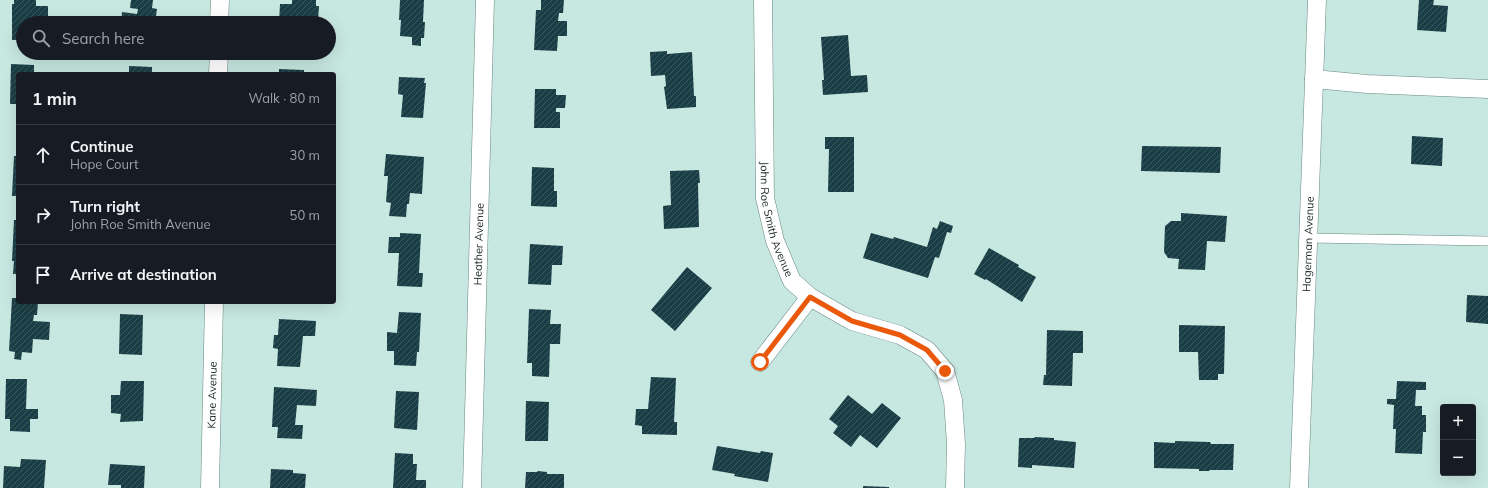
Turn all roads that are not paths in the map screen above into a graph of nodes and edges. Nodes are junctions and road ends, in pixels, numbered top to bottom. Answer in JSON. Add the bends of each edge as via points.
{"nodes":[{"id":1,"x":220,"y":0,"type":"edge"},
{"id":2,"x":485,"y":0,"type":"edge"},
{"id":3,"x":763,"y":0,"type":"edge"},
{"id":4,"x":1317,"y":0,"type":"edge"},
{"id":5,"x":220,"y":16,"type":"edge"},
{"id":6,"x":219,"y":60,"type":"edge"},
{"id":7,"x":218,"y":72,"type":"edge"},
{"id":8,"x":1314,"y":80,"type":"junction"},
{"id":9,"x":1488,"y":89,"type":"edge"},
{"id":10,"x":1308,"y":238,"type":"junction"},
{"id":11,"x":1488,"y":241,"type":"edge"},
{"id":12,"x":810,"y":297,"type":"junction"},
{"id":13,"x":214,"y":304,"type":"edge"},
{"id":14,"x":760,"y":362,"type":"dead end"},
{"id":15,"x":210,"y":488,"type":"edge"},
{"id":16,"x":472,"y":488,"type":"edge"},
{"id":17,"x":955,"y":488,"type":"edge"},
{"id":18,"x":1299,"y":488,"type":"edge"}],
"edges":[{"from":1,"to":5,"type":"street"},
{"from":2,"to":16,"type":"street","name":"Heather Avenue"},
{"from":3,"to":12,"type":"street","name":"John Roe Smith Avenue","via":[[765,198],[775,241],[792,281]]},
{"from":4,"to":8,"type":"street","name":"Hagerman Avenue"},
{"from":6,"to":7,"type":"street"},
{"from":8,"to":9,"type":"street"},
{"from":8,"to":10,"type":"street","name":"Hagerman Avenue"},
{"from":10,"to":11,"type":"lane"},
{"from":10,"to":18,"type":"street","name":"Hagerman Avenue"},
{"from":12,"to":14,"type":"street"},
{"from":12,"to":17,"type":"street","name":"John Roe Smith Avenue","via":[[852,321],[900,335],[927,350],[945,371],[953,400]]},
{"from":13,"to":15,"type":"street","name":"Kane Avenue"}]}
